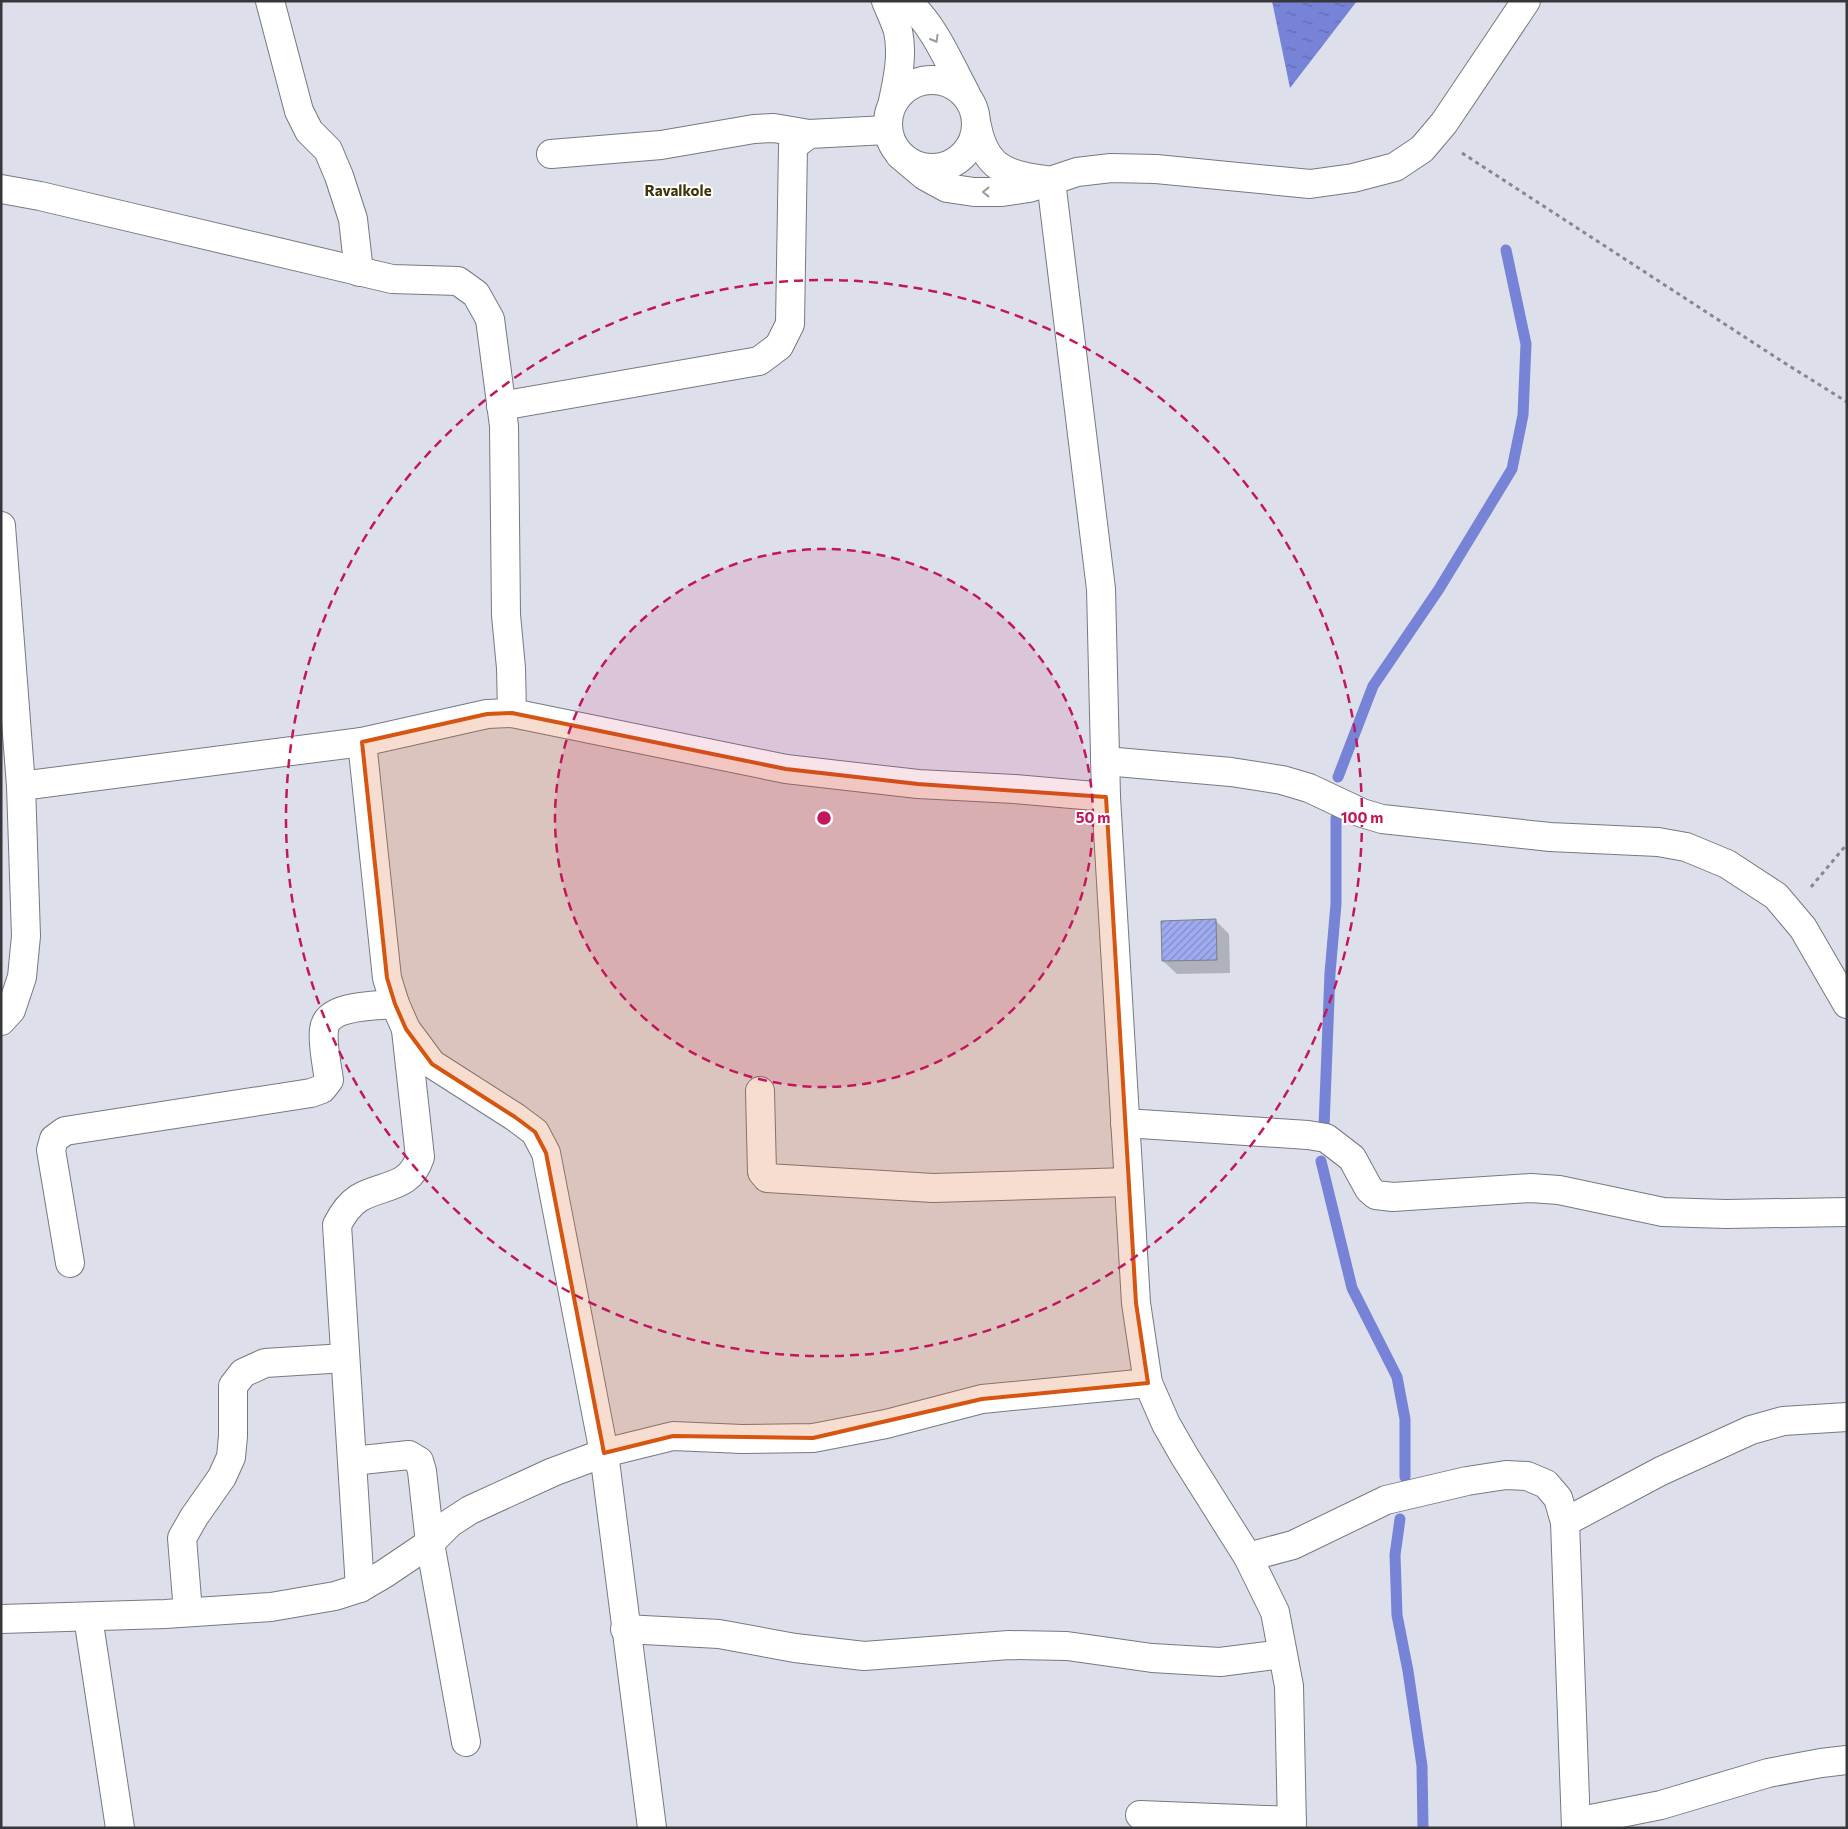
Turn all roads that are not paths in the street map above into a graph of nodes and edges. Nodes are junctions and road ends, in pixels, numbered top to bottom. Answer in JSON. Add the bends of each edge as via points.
{"nodes":[{"id":1,"x":270,"y":1,"type":"edge"},
{"id":2,"x":886,"y":1,"type":"edge"},
{"id":3,"x":906,"y":1,"type":"edge"},
{"id":4,"x":1526,"y":1,"type":"edge"},
{"id":5,"x":968,"y":98,"type":"junction"},
{"id":6,"x":893,"y":101,"type":"junction"},
{"id":7,"x":977,"y":126,"type":"junction"},
{"id":8,"x":887,"y":130,"type":"junction"},
{"id":9,"x":809,"y":134,"type":"junction"},
{"id":10,"x":551,"y":154,"type":"dead end"},
{"id":11,"x":900,"y":155,"type":"junction"},
{"id":12,"x":1051,"y":181,"type":"junction"},
{"id":13,"x":1,"y":189,"type":"edge"},
{"id":14,"x":359,"y":272,"type":"junction"},
{"id":15,"x":501,"y":406,"type":"junction"},
{"id":16,"x":1,"y":526,"type":"edge"},
{"id":17,"x":512,"y":713,"type":"junction"},
{"id":18,"x":362,"y":742,"type":"junction"},
{"id":19,"x":1105,"y":761,"type":"junction"},
{"id":20,"x":20,"y":786,"type":"junction"},
{"id":21,"x":1106,"y":798,"type":"junction"},
{"id":22,"x":395,"y":1004,"type":"junction"},
{"id":23,"x":1847,"y":1004,"type":"edge"},
{"id":24,"x":1,"y":1021,"type":"edge"},
{"id":25,"x":406,"y":1029,"type":"junction"},
{"id":26,"x":760,"y":1092,"type":"dead end"},
{"id":27,"x":1125,"y":1124,"type":"junction"},
{"id":28,"x":1128,"y":1182,"type":"junction"},
{"id":29,"x":1847,"y":1212,"type":"edge"},
{"id":30,"x":70,"y":1263,"type":"dead end"},
{"id":31,"x":345,"y":1358,"type":"junction"},
{"id":32,"x":1148,"y":1383,"type":"junction"},
{"id":33,"x":1847,"y":1417,"type":"edge"},
{"id":34,"x":604,"y":1453,"type":"junction"},
{"id":35,"x":352,"y":1461,"type":"junction"},
{"id":36,"x":1565,"y":1522,"type":"junction"},
{"id":37,"x":430,"y":1543,"type":"junction"},
{"id":38,"x":1248,"y":1557,"type":"junction"},
{"id":39,"x":360,"y":1588,"type":"junction"},
{"id":40,"x":188,"y":1612,"type":"junction"},
{"id":41,"x":88,"y":1617,"type":"junction"},
{"id":42,"x":1,"y":1619,"type":"edge"},
{"id":43,"x":625,"y":1629,"type":"junction"},
{"id":44,"x":1282,"y":1654,"type":"junction"},
{"id":45,"x":466,"y":1742,"type":"dead end"},
{"id":46,"x":1847,"y":1760,"type":"edge"},
{"id":47,"x":1140,"y":1815,"type":"dead end"},
{"id":48,"x":1292,"y":1825,"type":"edge"},
{"id":49,"x":1576,"y":1825,"type":"edge"},
{"id":50,"x":120,"y":1828,"type":"edge"},
{"id":51,"x":652,"y":1828,"type":"edge"}],
"edges":[{"from":1,"to":14,"type":"street","via":[[298,111],[309,130],[328,150],[339,176],[353,219]]},
{"from":2,"to":6,"type":"street","via":[[898,30],[900,52]]},
{"from":3,"to":5,"type":"street","one_way":true,"via":[[928,25]]},
{"from":4,"to":12,"type":"street","via":[[1434,135],[1422,149],[1395,167],[1353,178],[1310,184],[1111,168],[1077,172]]},
{"from":5,"to":6,"type":"street","via":[[957,87],[929,79],[915,82]]},
{"from":5,"to":7,"type":"street"},
{"from":6,"to":8,"type":"street"},
{"from":7,"to":11,"type":"street","via":[[966,152],[947,165],[926,168],[912,164]]},
{"from":7,"to":12,"type":"street","via":[[980,143],[988,157],[1003,170],[1021,177]]},
{"from":8,"to":9,"type":"street"},
{"from":8,"to":11,"type":"street"},
{"from":9,"to":10,"type":"street","via":[[774,128],[754,129],[661,144]]},
{"from":9,"to":15,"type":"street","via":[[793,146],[790,324],[780,346],[759,361]]},
{"from":12,"to":11,"type":"street","one_way":true,"via":[[1002,192],[947,188],[925,176]]},
{"from":12,"to":19,"type":"street","via":[[1102,589]]},
{"from":13,"to":14,"type":"street"},
{"from":14,"to":15,"type":"street","via":[[392,279],[458,281],[476,294],[490,319]]},
{"from":15,"to":17,"type":"street"},
{"from":16,"to":20,"type":"street"},
{"from":17,"to":18,"type":"street","via":[[487,714]]},
{"from":17,"to":21,"type":"street","via":[[786,769],[918,784]]},
{"from":18,"to":20,"type":"street"},
{"from":18,"to":22,"type":"street","via":[[388,978]]},
{"from":19,"to":21,"type":"street"},
{"from":19,"to":23,"type":"street","via":[[1231,772],[1282,780],[1382,819],[1550,837],[1658,842],[1686,847],[1727,864],[1776,896],[1803,928]]},
{"from":20,"to":24,"type":"street","via":[[26,936],[22,977],[11,1010]]},
{"from":21,"to":27,"type":"street"},
{"from":22,"to":25,"type":"street"},
{"from":22,"to":30,"type":"street","via":[[342,1010],[330,1017],[323,1028],[329,1080],[322,1089],[66,1131],[54,1139],[51,1150]]},
{"from":25,"to":31,"type":"street","via":[[420,1157],[416,1169],[404,1180],[358,1199],[344,1211],[337,1225]]},
{"from":25,"to":34,"type":"street","via":[[432,1064],[515,1116],[535,1132],[546,1153]]},
{"from":26,"to":28,"type":"street","via":[[762,1172],[768,1178],[933,1188]]},
{"from":27,"to":28,"type":"street"},
{"from":27,"to":29,"type":"street","via":[[1326,1138],[1352,1158],[1369,1189],[1376,1195],[1393,1197],[1531,1188],[1559,1190],[1663,1212]]},
{"from":28,"to":32,"type":"street","via":[[1136,1303]]},
{"from":31,"to":35,"type":"street"},
{"from":31,"to":40,"type":"street","via":[[265,1363],[243,1373],[233,1386],[231,1457],[222,1477],[182,1538]]},
{"from":32,"to":34,"type":"street","via":[[982,1399],[886,1424],[813,1438],[673,1436]]},
{"from":32,"to":38,"type":"street","via":[[1166,1424]]},
{"from":33,"to":36,"type":"street","via":[[1783,1421],[1751,1430]]},
{"from":34,"to":37,"type":"street","via":[[470,1510],[450,1523]]},
{"from":34,"to":43,"type":"street"},
{"from":35,"to":37,"type":"street","via":[[409,1455],[419,1461]]},
{"from":35,"to":39,"type":"street"},
{"from":36,"to":38,"type":"street","via":[[1558,1498],[1546,1484],[1527,1476],[1506,1475],[1386,1500],[1293,1545]]},
{"from":36,"to":49,"type":"street"},
{"from":37,"to":39,"type":"street"},
{"from":37,"to":45,"type":"street"},
{"from":38,"to":44,"type":"street","via":[[1275,1612]]},
{"from":39,"to":40,"type":"street","via":[[335,1596],[271,1606]]},
{"from":40,"to":41,"type":"street"},
{"from":41,"to":42,"type":"street"},
{"from":41,"to":50,"type":"street"},
{"from":43,"to":44,"type":"street","via":[[720,1634],[795,1648],[864,1656],[1009,1645],[1067,1646],[1152,1658],[1220,1662]]},
{"from":43,"to":51,"type":"street"},
{"from":44,"to":48,"type":"street","via":[[1289,1686]]},
{"from":46,"to":49,"type":"street","via":[[1768,1773],[1661,1805]]},
{"from":47,"to":48,"type":"street"}]}
